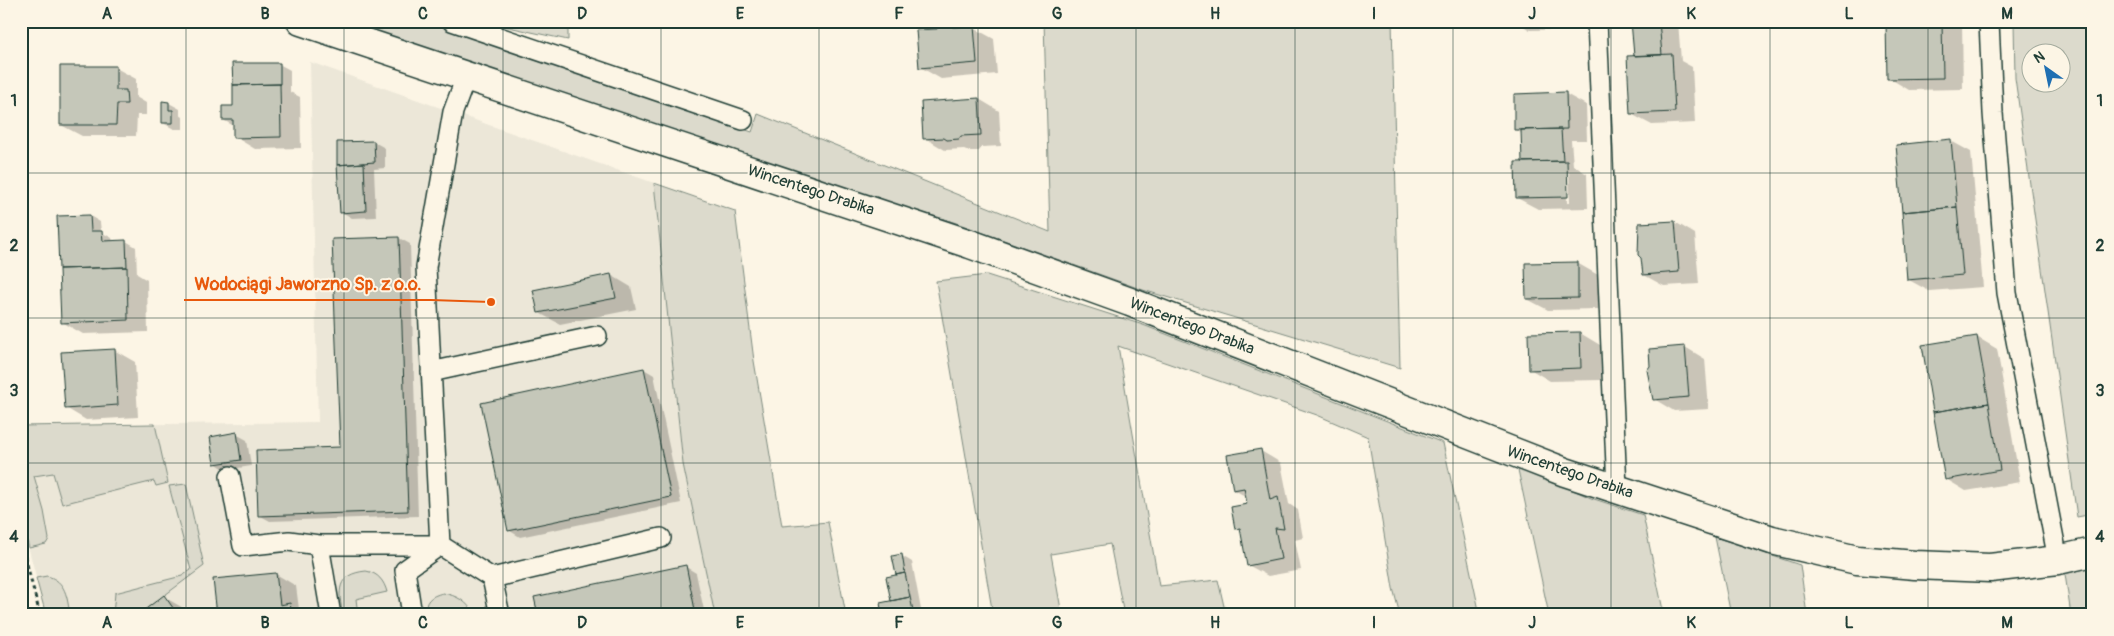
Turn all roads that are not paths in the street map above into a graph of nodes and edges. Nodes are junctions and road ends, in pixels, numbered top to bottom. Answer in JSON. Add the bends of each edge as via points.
{"nodes":[{"id":1,"x":452,"y":21,"type":"edge"},
{"id":2,"x":1597,"y":21,"type":"edge"},
{"id":3,"x":1989,"y":21,"type":"edge"},
{"id":4,"x":314,"y":23,"type":"edge"},
{"id":5,"x":466,"y":77,"type":"junction"},
{"id":6,"x":743,"y":120,"type":"dead end"},
{"id":7,"x":597,"y":336,"type":"dead end"},
{"id":8,"x":431,"y":372,"type":"junction"},
{"id":9,"x":230,"y":476,"type":"dead end"},
{"id":10,"x":1617,"y":489,"type":"junction"},
{"id":11,"x":661,"y":538,"type":"dead end"},
{"id":12,"x":319,"y":545,"type":"junction"},
{"id":13,"x":440,"y":545,"type":"junction"},
{"id":14,"x":2093,"y":552,"type":"edge"},
{"id":15,"x":2058,"y":560,"type":"junction"},
{"id":16,"x":492,"y":578,"type":"junction"},
{"id":17,"x":331,"y":615,"type":"edge"},
{"id":18,"x":412,"y":615,"type":"edge"},
{"id":19,"x":500,"y":615,"type":"edge"}],
"edges":[{"from":1,"to":6,"type":"lane"},
{"from":2,"to":10,"type":"lane"},
{"from":3,"to":15,"type":"lane","via":[[2007,293]]},
{"from":4,"to":5,"type":"street","name":"Wincentego Drabika"},
{"from":5,"to":8,"type":"lane","via":[[453,112],[426,267]]},
{"from":5,"to":10,"type":"street","name":"Wincentego Drabika","via":[[970,244],[1130,302],[1565,472]]},
{"from":7,"to":8,"type":"lane"},
{"from":8,"to":13,"type":"lane"},
{"from":9,"to":12,"type":"lane","via":[[243,546],[289,541]]},
{"from":10,"to":15,"type":"street","name":"Wincentego Drabika","via":[[1772,540],[1857,560],[1990,568]]},
{"from":11,"to":16,"type":"lane"},
{"from":12,"to":13,"type":"lane"},
{"from":12,"to":17,"type":"lane"},
{"from":13,"to":16,"type":"lane"},
{"from":13,"to":18,"type":"lane","via":[[405,570]]},
{"from":14,"to":15,"type":"street","name":"Wincentego Drabika"},
{"from":16,"to":19,"type":"lane"}]}
